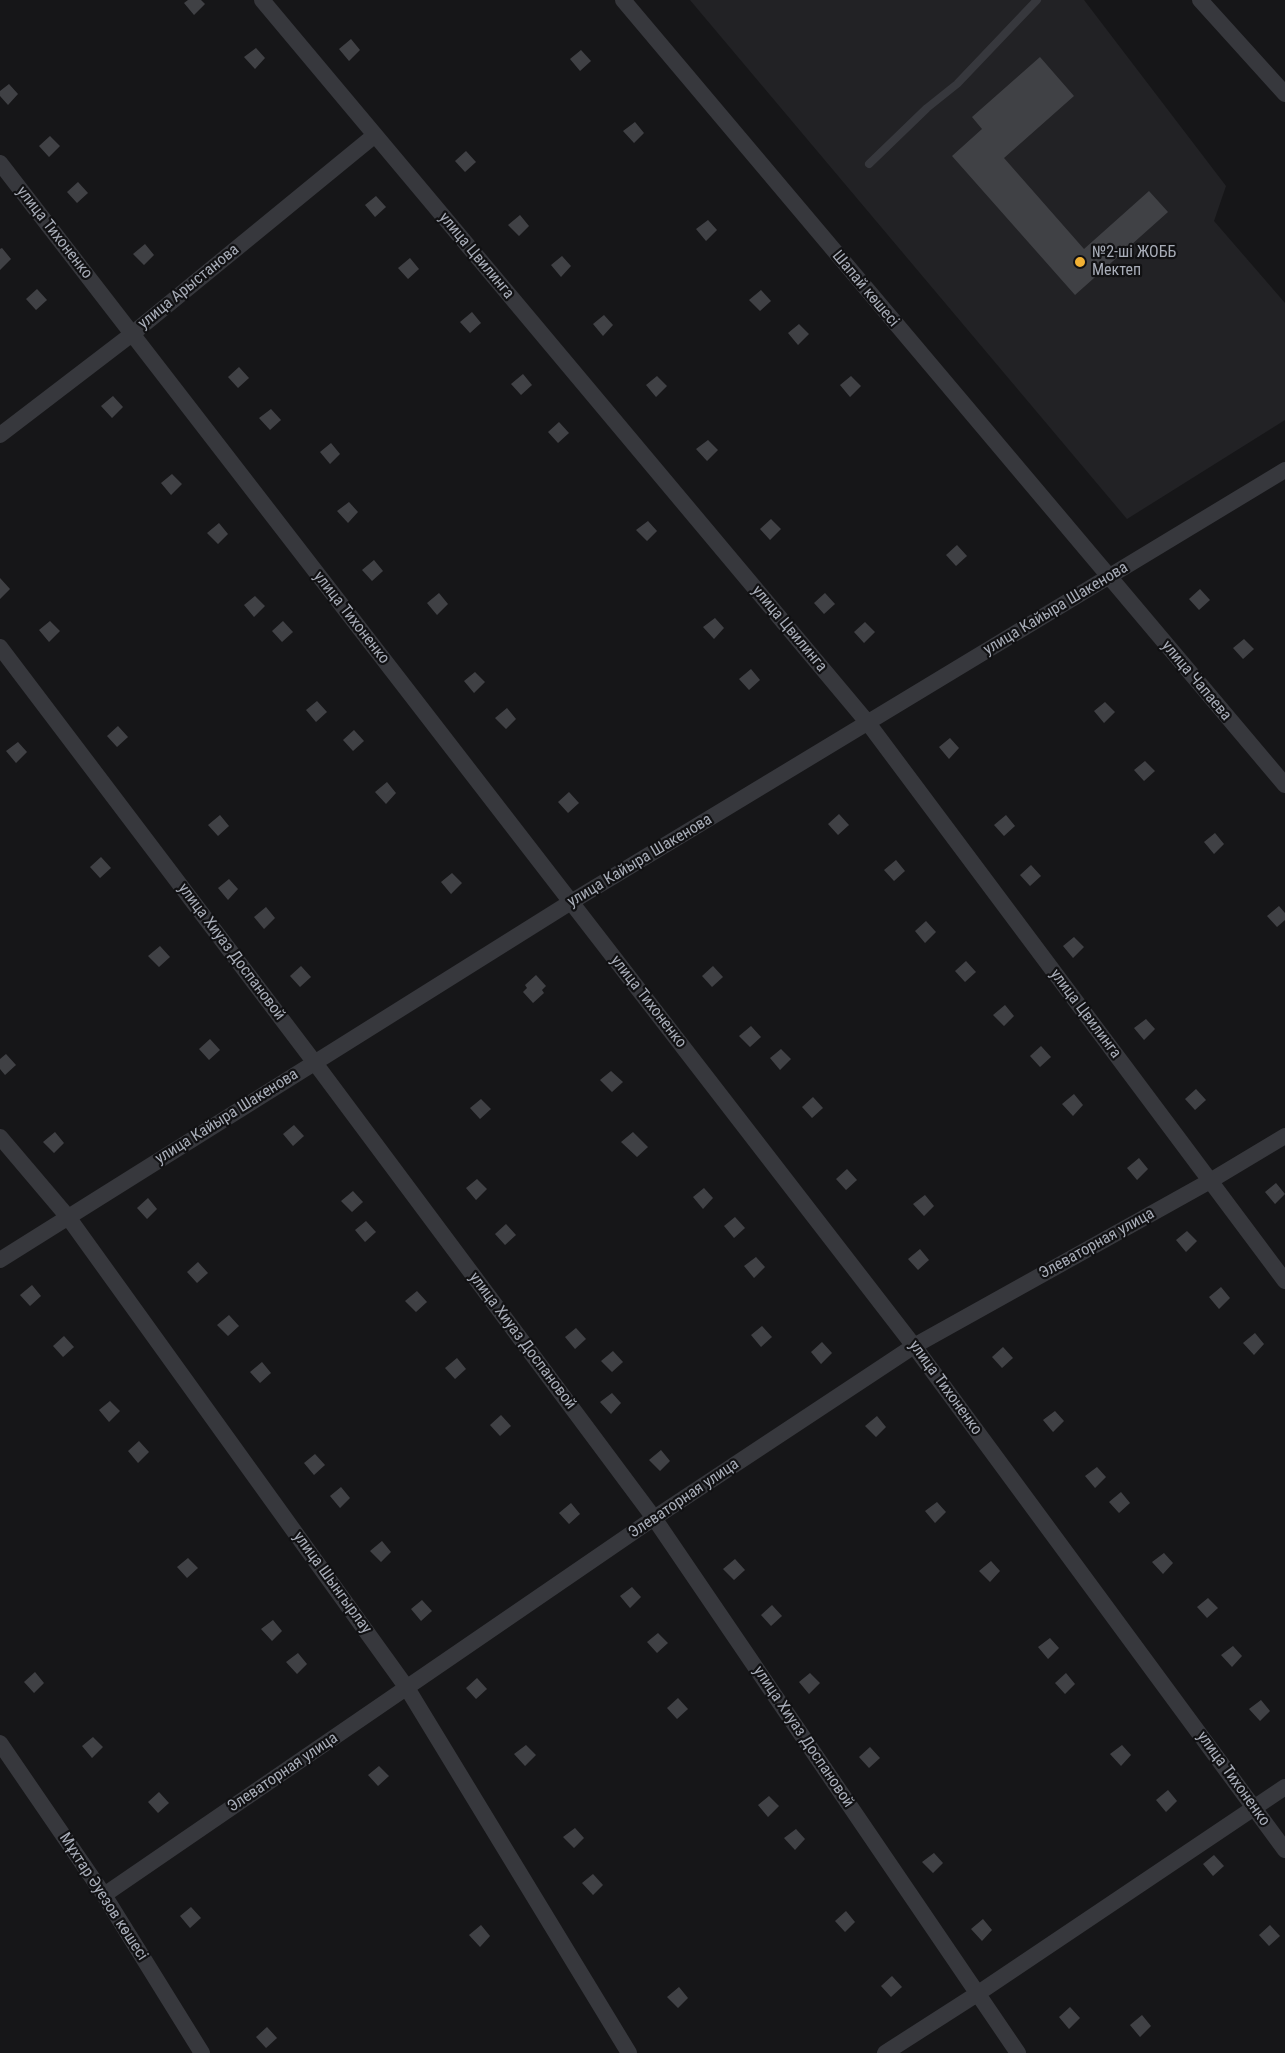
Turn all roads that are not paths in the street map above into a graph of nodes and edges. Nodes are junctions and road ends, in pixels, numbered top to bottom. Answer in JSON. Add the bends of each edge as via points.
{"nodes":[{"id":1,"x":262,"y":0,"type":"edge"},
{"id":2,"x":623,"y":0,"type":"edge"},
{"id":3,"x":1037,"y":0,"type":"edge"},
{"id":4,"x":1200,"y":0,"type":"edge"},
{"id":5,"x":1285,"y":94,"type":"edge"},
{"id":6,"x":375,"y":135,"type":"junction"},
{"id":7,"x":0,"y":163,"type":"edge"},
{"id":8,"x":869,"y":164,"type":"dead end"},
{"id":9,"x":132,"y":334,"type":"junction"},
{"id":10,"x":0,"y":435,"type":"edge"},
{"id":11,"x":1285,"y":470,"type":"edge"},
{"id":12,"x":1108,"y":577,"type":"junction"},
{"id":13,"x":0,"y":647,"type":"edge"},
{"id":14,"x":868,"y":723,"type":"junction"},
{"id":15,"x":1285,"y":785,"type":"edge"},
{"id":16,"x":571,"y":902,"type":"junction"},
{"id":17,"x":315,"y":1062,"type":"junction"},
{"id":18,"x":1285,"y":1136,"type":"edge"},
{"id":19,"x":0,"y":1137,"type":"edge"},
{"id":20,"x":1210,"y":1180,"type":"junction"},
{"id":21,"x":68,"y":1217,"type":"junction"},
{"id":22,"x":0,"y":1260,"type":"edge"},
{"id":23,"x":1285,"y":1281,"type":"edge"},
{"id":24,"x":914,"y":1346,"type":"junction"},
{"id":25,"x":654,"y":1518,"type":"junction"},
{"id":26,"x":407,"y":1688,"type":"junction"},
{"id":27,"x":0,"y":1743,"type":"edge"},
{"id":28,"x":1285,"y":1787,"type":"edge"},
{"id":29,"x":1254,"y":1808,"type":"junction"},
{"id":30,"x":1285,"y":1850,"type":"edge"},
{"id":31,"x":104,"y":1895,"type":"junction"},
{"id":32,"x":977,"y":1994,"type":"junction"},
{"id":33,"x":202,"y":2053,"type":"edge"},
{"id":34,"x":629,"y":2053,"type":"edge"},
{"id":35,"x":885,"y":2053,"type":"edge"},
{"id":36,"x":1018,"y":2053,"type":"edge"}],
"edges":[{"from":1,"to":6,"type":"street","name":"улица Цвилинга"},
{"from":2,"to":12,"type":"street","name":"Шапай көшесі"},
{"from":3,"to":8,"type":"lane","via":[[957,84]]},
{"from":4,"to":5,"type":"street"},
{"from":6,"to":9,"type":"street","name":"улица Арыстанова"},
{"from":6,"to":14,"type":"street","name":"улица Цвилинга"},
{"from":7,"to":9,"type":"street","name":"улица Тихоненко"},
{"from":9,"to":10,"type":"street","name":"улица Арыстанова"},
{"from":9,"to":16,"type":"street","name":"улица Тихоненко"},
{"from":11,"to":12,"type":"street","name":"улица Кайыра Шакенова"},
{"from":12,"to":14,"type":"street","name":"улица Кайыра Шакенова"},
{"from":12,"to":15,"type":"street","name":"улица Чапаева"},
{"from":13,"to":17,"type":"street","name":"улица Хиуаз Доспановой"},
{"from":14,"to":16,"type":"street","name":"улица Кайыра Шакенова"},
{"from":14,"to":20,"type":"street","name":"улица Цвилинга"},
{"from":16,"to":17,"type":"street","name":"улица Кайыра Шакенова"},
{"from":16,"to":24,"type":"street","name":"улица Тихоненко"},
{"from":17,"to":21,"type":"street","name":"улица Кайыра Шакенова"},
{"from":17,"to":25,"type":"street","name":"улица Хиуаз Доспановой"},
{"from":18,"to":20,"type":"street","name":"Элеваторная улица"},
{"from":19,"to":21,"type":"street","name":"улица Шынгырлау"},
{"from":20,"to":23,"type":"street","name":"улица Цвилинга"},
{"from":20,"to":24,"type":"street","name":"Элеваторная улица"},
{"from":21,"to":22,"type":"street","name":"улица Кайыра Шакенова"},
{"from":21,"to":26,"type":"street","name":"улица Шынгырлау"},
{"from":24,"to":25,"type":"street","name":"Элеваторная улица"},
{"from":24,"to":29,"type":"street","name":"улица Тихоненко"},
{"from":25,"to":26,"type":"street","name":"Элеваторная улица"},
{"from":25,"to":32,"type":"street","name":"улица Хиуаз Доспановой"},
{"from":26,"to":31,"type":"street","name":"Элеваторная улица"},
{"from":26,"to":34,"type":"street","name":"улица Шынгырлау"},
{"from":27,"to":31,"type":"street","name":"Мұхтар Әуезов көшесі"},
{"from":28,"to":29,"type":"street"},
{"from":29,"to":30,"type":"street","name":"улица Тихоненко"},
{"from":29,"to":32,"type":"street"},
{"from":31,"to":33,"type":"street","name":"Мұхтар Әуезов көшесі"},
{"from":32,"to":35,"type":"street"},
{"from":32,"to":36,"type":"street","name":"улица Хиуаз Доспановой"}]}
